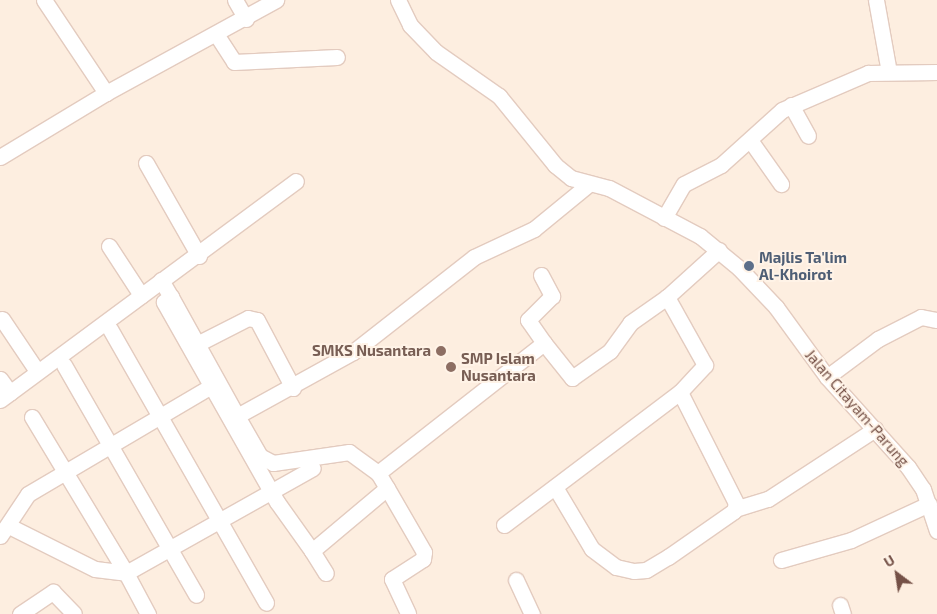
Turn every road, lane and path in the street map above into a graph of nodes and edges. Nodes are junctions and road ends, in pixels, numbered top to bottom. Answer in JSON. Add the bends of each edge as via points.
{"nodes":[{"id":1,"x":44,"y":0,"type":"edge"},
{"id":2,"x":236,"y":0,"type":"edge"},
{"id":3,"x":276,"y":0,"type":"edge"},
{"id":4,"x":398,"y":0,"type":"edge"},
{"id":5,"x":876,"y":0,"type":"edge"},
{"id":6,"x":246,"y":19,"type":"junction"},
{"id":7,"x":216,"y":34,"type":"junction"},
{"id":8,"x":337,"y":57,"type":"dead end"},
{"id":9,"x":889,"y":72,"type":"junction"},
{"id":10,"x":937,"y":72,"type":"edge"},
{"id":11,"x":106,"y":93,"type":"junction"},
{"id":12,"x":791,"y":105,"type":"junction"},
{"id":13,"x":808,"y":136,"type":"dead end"},
{"id":14,"x":750,"y":140,"type":"junction"},
{"id":15,"x":0,"y":157,"type":"edge"},
{"id":16,"x":146,"y":163,"type":"dead end"},
{"id":17,"x":296,"y":181,"type":"dead end"},
{"id":18,"x":589,"y":184,"type":"junction"},
{"id":19,"x":780,"y":184,"type":"dead end"},
{"id":20,"x":664,"y":218,"type":"junction"},
{"id":21,"x":109,"y":246,"type":"dead end"},
{"id":22,"x":719,"y":250,"type":"junction"},
{"id":23,"x":199,"y":256,"type":"junction"},
{"id":24,"x":541,"y":275,"type":"dead end"},
{"id":25,"x":161,"y":280,"type":"junction"},
{"id":26,"x":140,"y":295,"type":"junction"},
{"id":27,"x":171,"y":297,"type":"junction"},
{"id":28,"x":667,"y":297,"type":"junction"},
{"id":29,"x":2,"y":319,"type":"dead end"},
{"id":30,"x":937,"y":320,"type":"edge"},
{"id":31,"x":110,"y":329,"type":"dead end"},
{"id":32,"x":544,"y":343,"type":"junction"},
{"id":33,"x":197,"y":344,"type":"junction"},
{"id":34,"x":64,"y":365,"type":"dead end"},
{"id":35,"x":38,"y":371,"type":"junction"},
{"id":36,"x":827,"y":377,"type":"junction"},
{"id":37,"x":0,"y":379,"type":"edge"},
{"id":38,"x":211,"y":386,"type":"junction"},
{"id":39,"x":293,"y":388,"type":"junction"},
{"id":40,"x":680,"y":392,"type":"junction"},
{"id":41,"x":5,"y":397,"type":"edge"},
{"id":42,"x":159,"y":415,"type":"junction"},
{"id":43,"x":237,"y":416,"type":"junction"},
{"id":44,"x":32,"y":417,"type":"dead end"},
{"id":45,"x":875,"y":429,"type":"junction"},
{"id":46,"x":109,"y":444,"type":"junction"},
{"id":47,"x":329,"y":453,"type":"junction"},
{"id":48,"x":64,"y":473,"type":"junction"},
{"id":49,"x":378,"y":473,"type":"junction"},
{"id":50,"x":555,"y":487,"type":"junction"},
{"id":51,"x":387,"y":488,"type":"junction"},
{"id":52,"x":274,"y":497,"type":"junction"},
{"id":53,"x":929,"y":504,"type":"junction"},
{"id":54,"x":738,"y":508,"type":"junction"},
{"id":55,"x":218,"y":519,"type":"junction"},
{"id":56,"x":504,"y":525,"type":"dead end"},
{"id":57,"x":937,"y":530,"type":"edge"},
{"id":58,"x":5,"y":531,"type":"edge"},
{"id":59,"x":168,"y":546,"type":"junction"},
{"id":60,"x":312,"y":552,"type":"junction"},
{"id":61,"x":781,"y":560,"type":"dead end"},
{"id":62,"x":126,"y":573,"type":"junction"},
{"id":63,"x":326,"y":573,"type":"dead end"},
{"id":64,"x":516,"y":580,"type":"dead end"},
{"id":65,"x":196,"y":594,"type":"dead end"},
{"id":66,"x":266,"y":603,"type":"dead end"},
{"id":67,"x":20,"y":614,"type":"edge"},
{"id":68,"x":74,"y":614,"type":"edge"},
{"id":69,"x":148,"y":614,"type":"edge"},
{"id":70,"x":408,"y":614,"type":"edge"},
{"id":71,"x":532,"y":614,"type":"edge"}],
"edges":[{"from":1,"to":11,"type":"street"},
{"from":2,"to":6,"type":"street"},
{"from":3,"to":6,"type":"street"},
{"from":4,"to":18,"type":"street","name":"Jalan Citayam-Parung","via":[[410,25],[436,52],[499,96],[555,165]]},
{"from":5,"to":9,"type":"street"},
{"from":6,"to":7,"type":"street"},
{"from":7,"to":8,"type":"street","via":[[234,62]]},
{"from":7,"to":11,"type":"street"},
{"from":9,"to":10,"type":"street"},
{"from":9,"to":12,"type":"street","via":[[868,74]]},
{"from":11,"to":15,"type":"street"},
{"from":12,"to":13,"type":"street"},
{"from":12,"to":14,"type":"street"},
{"from":14,"to":19,"type":"street"},
{"from":14,"to":20,"type":"street","via":[[721,165],[684,184]]},
{"from":16,"to":23,"type":"street"},
{"from":17,"to":23,"type":"street"},
{"from":18,"to":20,"type":"street","name":"Jalan Citayam-Parung","via":[[609,188]]},
{"from":18,"to":39,"type":"street","via":[[534,229],[474,257],[353,352]]},
{"from":20,"to":22,"type":"street","name":"Jalan Citayam-Parung"},
{"from":21,"to":26,"type":"street"},
{"from":22,"to":28,"type":"street"},
{"from":22,"to":36,"type":"street","name":"Jalan Citayam-Parung","via":[[776,306]]},
{"from":23,"to":25,"type":"street"},
{"from":24,"to":32,"type":"street","via":[[551,300],[528,320]]},
{"from":25,"to":26,"type":"street"},
{"from":25,"to":27,"type":"street"},
{"from":26,"to":35,"type":"street"},
{"from":27,"to":33,"type":"street"},
{"from":27,"to":38,"type":"street","via":[[164,302]]},
{"from":28,"to":32,"type":"street","via":[[630,323],[610,351],[572,378]]},
{"from":28,"to":40,"type":"street","via":[[706,361]]},
{"from":29,"to":35,"type":"street"},
{"from":30,"to":36,"type":"street","via":[[921,317],[878,339]]},
{"from":31,"to":42,"type":"street"},
{"from":32,"to":49,"type":"street"},
{"from":33,"to":39,"type":"street","via":[[253,318]]},
{"from":33,"to":43,"type":"street"},
{"from":34,"to":46,"type":"street"},
{"from":35,"to":41,"type":"street"},
{"from":36,"to":45,"type":"street","name":"Jalan Citayam-Parung"},
{"from":37,"to":41,"type":"street"},
{"from":38,"to":42,"type":"street"},
{"from":38,"to":52,"type":"street"},
{"from":39,"to":43,"type":"street"},
{"from":40,"to":50,"type":"street"},
{"from":40,"to":54,"type":"street"},
{"from":42,"to":46,"type":"street"},
{"from":42,"to":55,"type":"street"},
{"from":43,"to":47,"type":"street","via":[[266,461]]},
{"from":44,"to":48,"type":"street"},
{"from":45,"to":53,"type":"street","name":"Jalan Citayam-Parung","via":[[908,467]]},
{"from":45,"to":54,"type":"street","via":[[768,499]]},
{"from":46,"to":48,"type":"street"},
{"from":46,"to":59,"type":"street"},
{"from":47,"to":49,"type":"street","via":[[349,452]]},
{"from":47,"to":52,"type":"street"},
{"from":48,"to":58,"type":"street","via":[[28,494]]},
{"from":48,"to":62,"type":"street"},
{"from":49,"to":51,"type":"street"},
{"from":50,"to":54,"type":"street","via":[[592,549],[616,566],[634,571],[646,570],[668,557]]},
{"from":50,"to":56,"type":"street"},
{"from":51,"to":60,"type":"street"},
{"from":51,"to":70,"type":"street","via":[[424,552],[423,560],[392,579]]},
{"from":52,"to":55,"type":"street"},
{"from":52,"to":60,"type":"street"},
{"from":53,"to":57,"type":"street","name":"Jalan Citayam-Parung"},
{"from":53,"to":61,"type":"street","via":[[851,540]]},
{"from":55,"to":59,"type":"street"},
{"from":55,"to":66,"type":"street"},
{"from":58,"to":62,"type":"street","via":[[95,569]]},
{"from":59,"to":62,"type":"street"},
{"from":59,"to":65,"type":"street"},
{"from":60,"to":63,"type":"street"},
{"from":62,"to":69,"type":"street"},
{"from":64,"to":71,"type":"street"},
{"from":67,"to":68,"type":"street","via":[[53,592]]}]}
